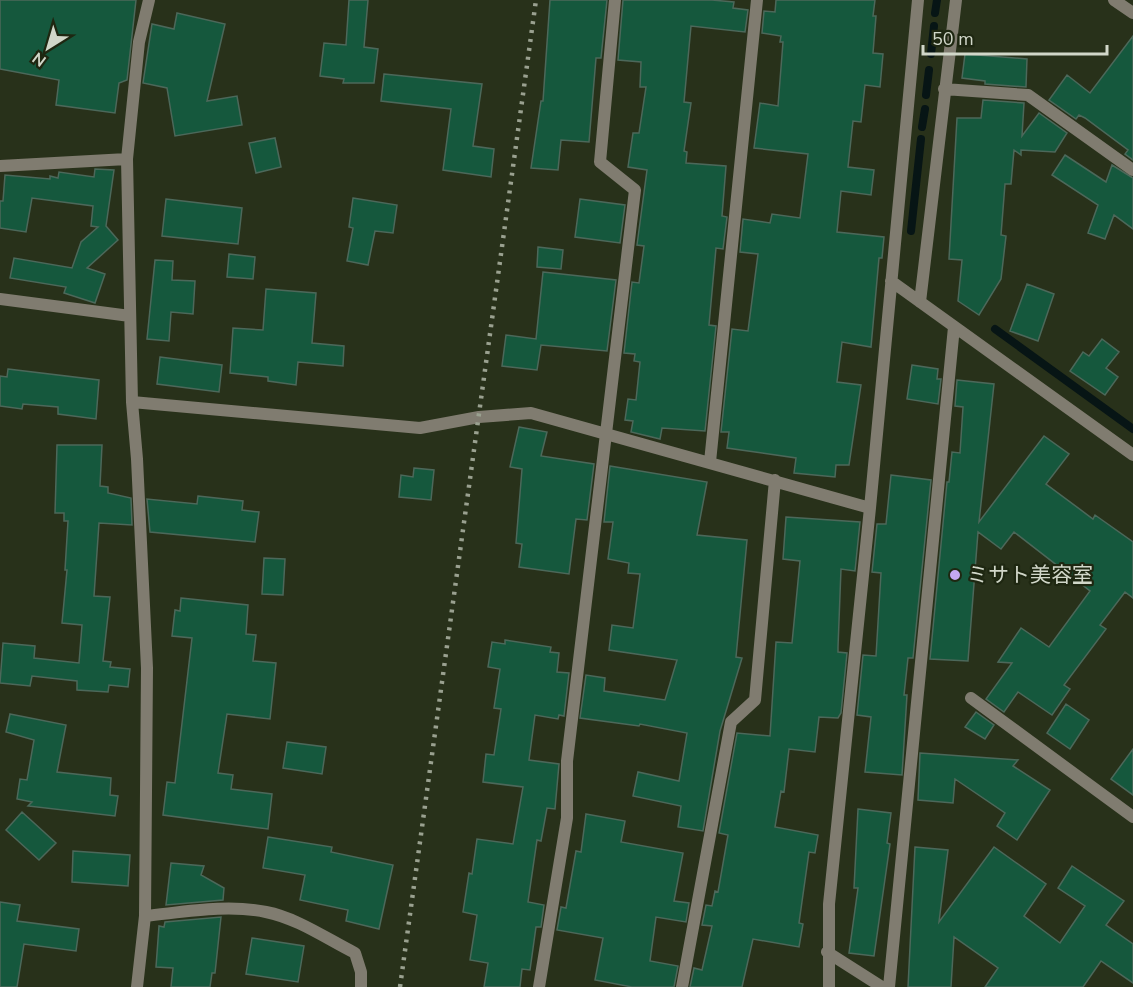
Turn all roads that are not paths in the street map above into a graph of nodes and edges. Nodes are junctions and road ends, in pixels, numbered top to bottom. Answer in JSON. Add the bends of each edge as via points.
{"nodes":[{"id":1,"x":149,"y":0,"type":"edge"},
{"id":2,"x":615,"y":0,"type":"edge"},
{"id":3,"x":757,"y":0,"type":"edge"},
{"id":4,"x":918,"y":0,"type":"edge"},
{"id":5,"x":956,"y":0,"type":"edge"},
{"id":6,"x":1114,"y":0,"type":"edge"},
{"id":7,"x":1133,"y":14,"type":"edge"},
{"id":8,"x":944,"y":89,"type":"junction"},
{"id":9,"x":127,"y":159,"type":"junction"},
{"id":10,"x":0,"y":166,"type":"edge"},
{"id":11,"x":1133,"y":170,"type":"edge"},
{"id":12,"x":891,"y":281,"type":"junction"},
{"id":13,"x":0,"y":299,"type":"edge"},
{"id":14,"x":920,"y":302,"type":"junction"},
{"id":15,"x":130,"y":316,"type":"junction"},
{"id":16,"x":954,"y":327,"type":"junction"},
{"id":17,"x":132,"y":402,"type":"junction"},
{"id":18,"x":608,"y":434,"type":"junction"},
{"id":19,"x":1133,"y":455,"type":"edge"},
{"id":20,"x":710,"y":462,"type":"junction"},
{"id":21,"x":775,"y":480,"type":"junction"},
{"id":22,"x":870,"y":508,"type":"junction"},
{"id":23,"x":971,"y":698,"type":"dead end"},
{"id":24,"x":1133,"y":817,"type":"edge"},
{"id":25,"x":145,"y":916,"type":"junction"},
{"id":26,"x":827,"y":952,"type":"junction"},
{"id":27,"x":136,"y":987,"type":"edge"},
{"id":28,"x":361,"y":987,"type":"edge"},
{"id":29,"x":539,"y":987,"type":"edge"},
{"id":30,"x":682,"y":987,"type":"edge"},
{"id":31,"x":829,"y":987,"type":"edge"},
{"id":32,"x":882,"y":987,"type":"edge"},
{"id":33,"x":889,"y":987,"type":"edge"}],
"edges":[{"from":1,"to":9,"type":"street","via":[[140,42]]},
{"from":2,"to":18,"type":"street","via":[[600,162],[635,190]]},
{"from":3,"to":20,"type":"street"},
{"from":4,"to":12,"type":"street"},
{"from":5,"to":8,"type":"street"},
{"from":6,"to":7,"type":"street"},
{"from":8,"to":11,"type":"street","via":[[1028,95]]},
{"from":8,"to":14,"type":"street"},
{"from":9,"to":10,"type":"street"},
{"from":9,"to":15,"type":"street"},
{"from":12,"to":14,"type":"street"},
{"from":12,"to":22,"type":"street"},
{"from":13,"to":15,"type":"street"},
{"from":14,"to":16,"type":"street"},
{"from":15,"to":17,"type":"street"},
{"from":16,"to":19,"type":"street"},
{"from":16,"to":33,"type":"street"},
{"from":17,"to":18,"type":"street","via":[[420,429],[479,417],[531,413]]},
{"from":17,"to":25,"type":"street","via":[[147,668]]},
{"from":18,"to":20,"type":"street"},
{"from":18,"to":29,"type":"street","via":[[567,761],[567,818]]},
{"from":20,"to":21,"type":"street"},
{"from":21,"to":22,"type":"street"},
{"from":21,"to":30,"type":"street","via":[[755,700],[731,722]]},
{"from":22,"to":26,"type":"street"},
{"from":23,"to":24,"type":"street"},
{"from":25,"to":27,"type":"street"},
{"from":25,"to":28,"type":"street","via":[[236,908],[269,912],[355,953]]},
{"from":26,"to":31,"type":"street"},
{"from":26,"to":32,"type":"street"}]}
